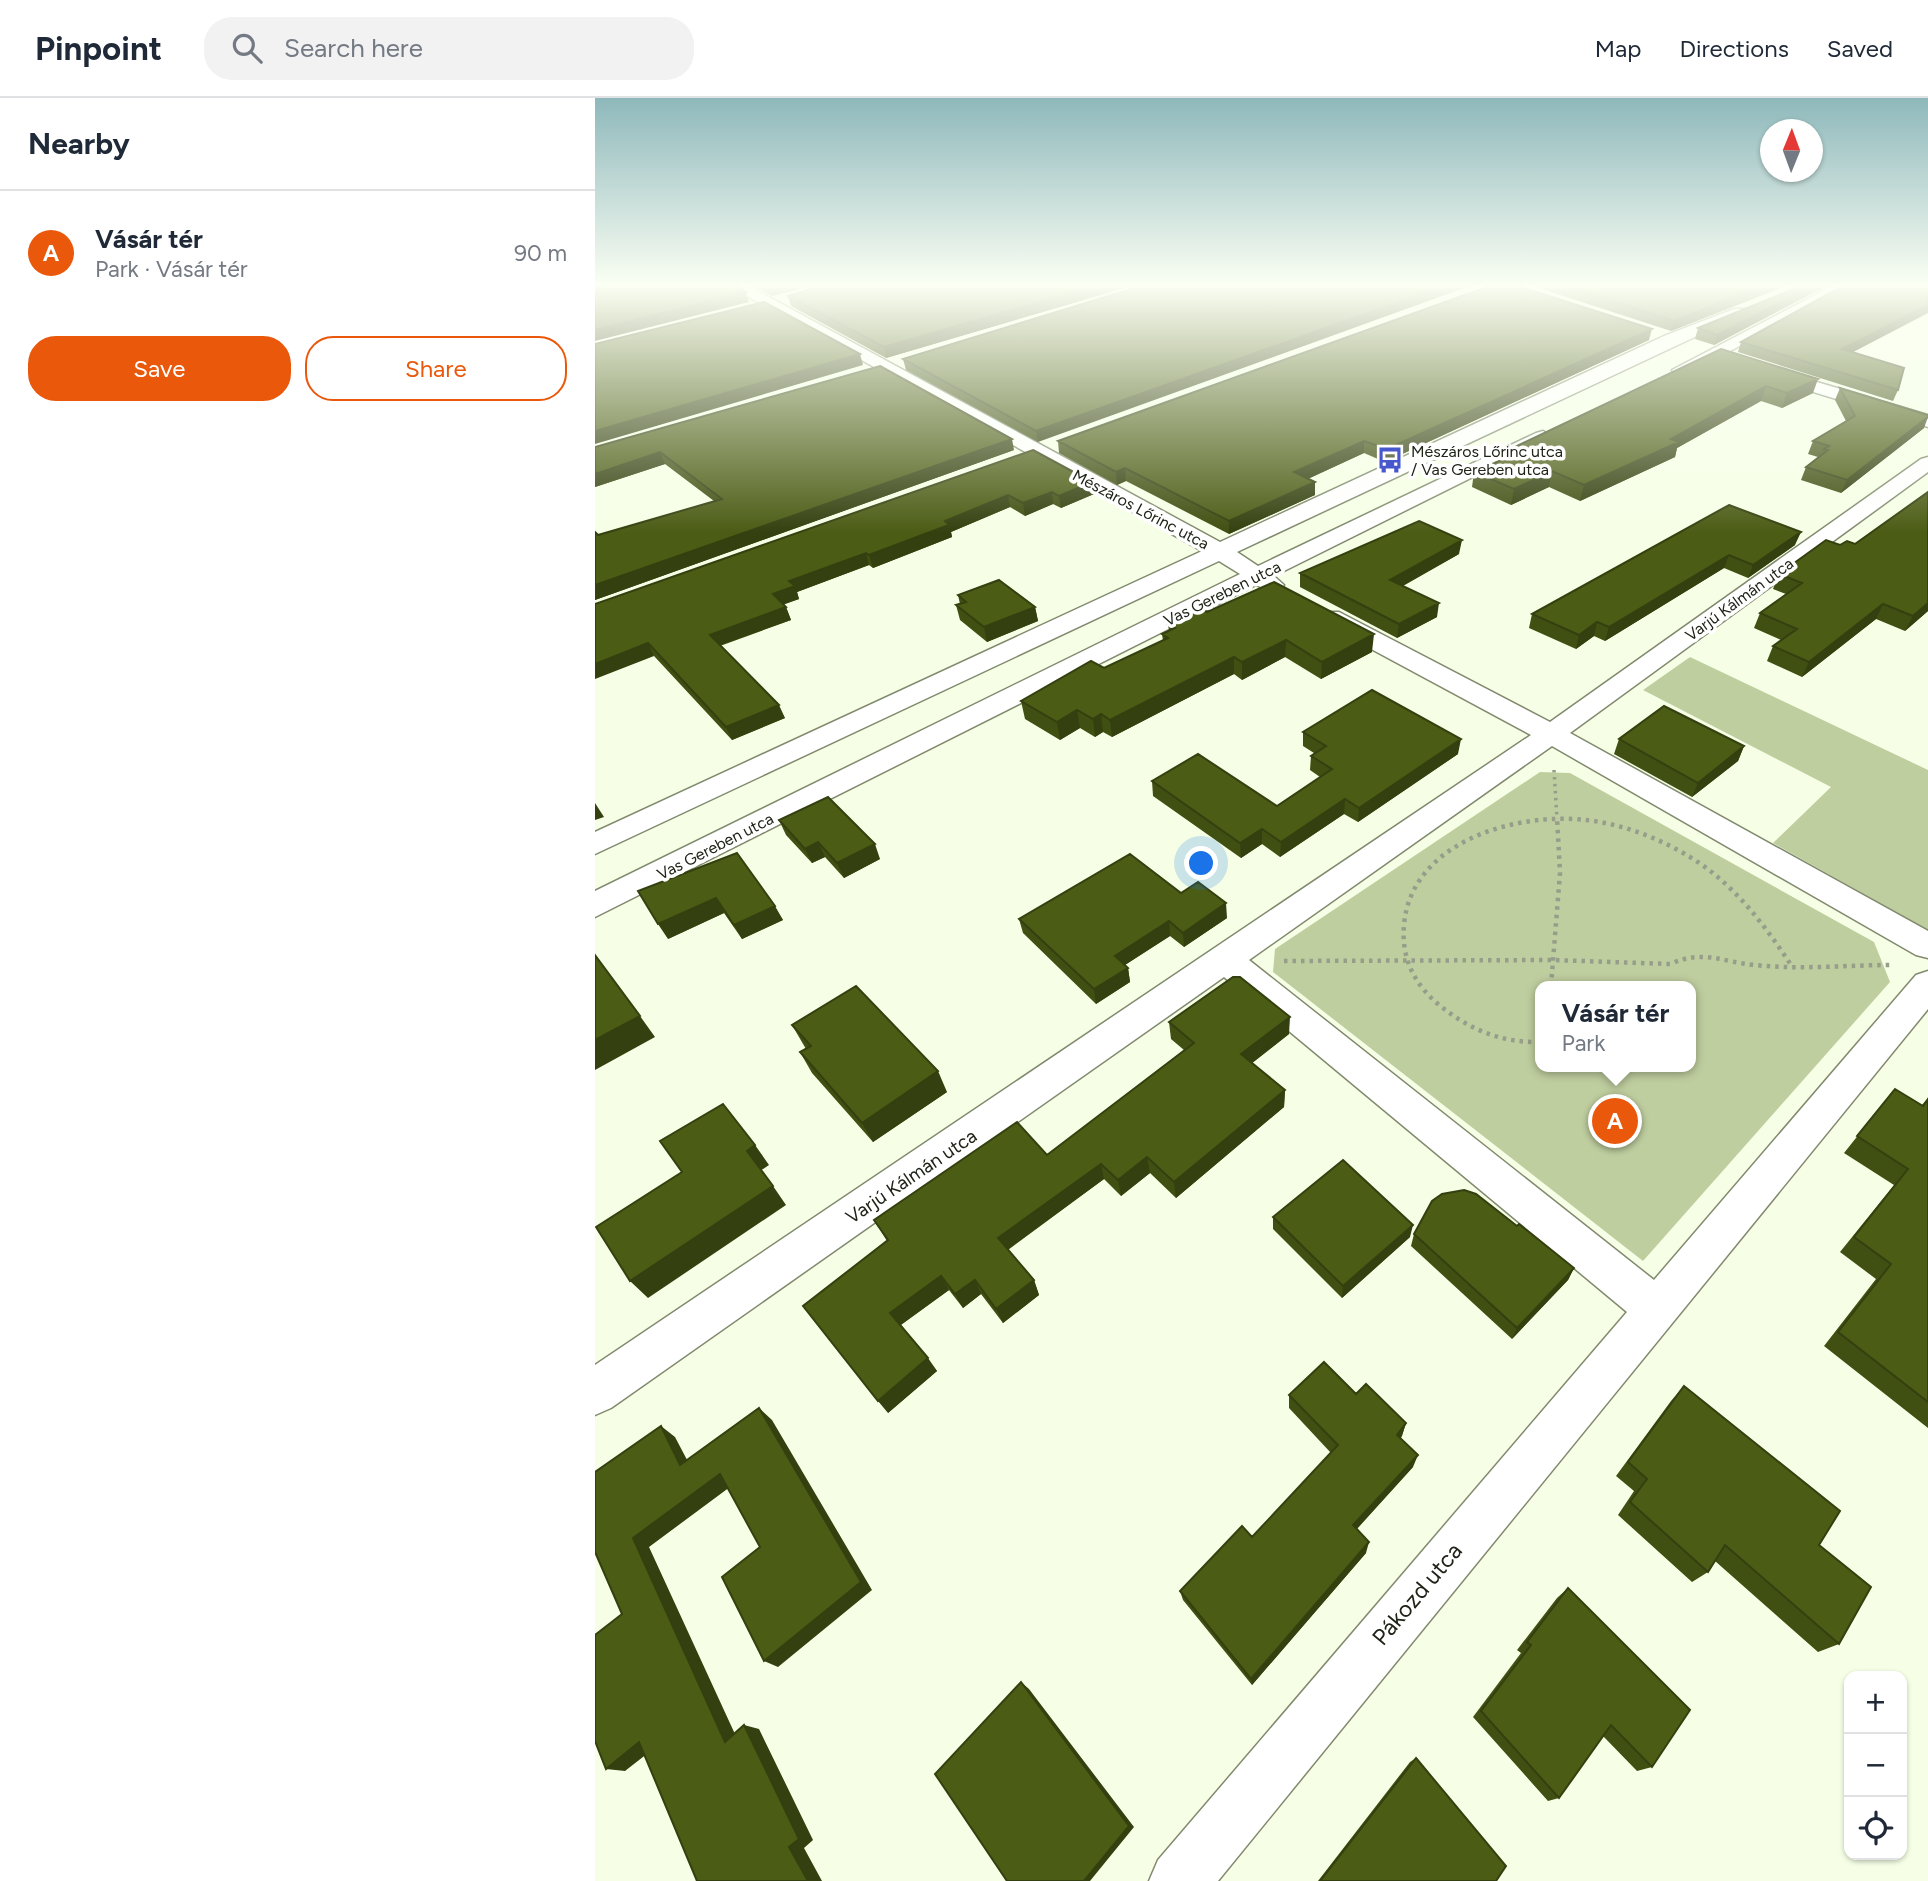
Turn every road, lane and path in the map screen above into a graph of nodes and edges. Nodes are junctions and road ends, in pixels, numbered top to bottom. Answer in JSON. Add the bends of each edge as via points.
{"nodes":[{"id":1,"x":1614,"y":366,"type":"edge"},
{"id":2,"x":1690,"y":366,"type":"edge"},
{"id":3,"x":1749,"y":366,"type":"edge"},
{"id":4,"x":887,"y":367,"type":"joint"},
{"id":5,"x":861,"y":375,"type":"edge"},
{"id":6,"x":1664,"y":379,"type":"edge"},
{"id":7,"x":1928,"y":421,"type":"edge"},
{"id":8,"x":1565,"y":427,"type":"edge"},
{"id":9,"x":1061,"y":443,"type":"edge"},
{"id":10,"x":1035,"y":452,"type":"junction"},
{"id":11,"x":1009,"y":461,"type":"edge"},
{"id":12,"x":1928,"y":463,"type":"edge"},
{"id":13,"x":1221,"y":552,"type":"junction"},
{"id":14,"x":1255,"y":576,"type":"junction"},
{"id":15,"x":1292,"y":596,"type":"edge"},
{"id":16,"x":1316,"y":609,"type":"edge"},
{"id":17,"x":1551,"y":734,"type":"junction"},
{"id":18,"x":1556,"y":818,"type":"junction"},
{"id":19,"x":595,"y":844,"type":"edge"},
{"id":20,"x":595,"y":905,"type":"edge"},
{"id":21,"x":1928,"y":946,"type":"edge"},
{"id":22,"x":1226,"y":960,"type":"junction"},
{"id":23,"x":1553,"y":960,"type":"junction"},
{"id":24,"x":1405,"y":962,"type":"junction"},
{"id":25,"x":1792,"y":965,"type":"junction"},
{"id":26,"x":1895,"y":965,"type":"dead end"},
{"id":27,"x":1551,"y":981,"type":"edge"},
{"id":28,"x":1928,"y":984,"type":"edge"},
{"id":29,"x":1535,"y":1042,"type":"edge"},
{"id":30,"x":1655,"y":1308,"type":"junction"},
{"id":31,"x":595,"y":1392,"type":"edge"},
{"id":32,"x":1179,"y":1881,"type":"edge"}],
"edges":[{"from":1,"to":13,"type":"street","name":"Vas Gereben utca"},
{"from":2,"to":6,"type":"street"},
{"from":3,"to":7,"type":"street"},
{"from":4,"to":5,"type":"street"},
{"from":4,"to":10,"type":"street","name":"Mészáros Lőrinc utca"},
{"from":8,"to":14,"type":"street","name":"Vas Gereben utca"},
{"from":9,"to":10,"type":"street"},
{"from":10,"to":11,"type":"street"},
{"from":10,"to":13,"type":"street","name":"Mészáros Lőrinc utca"},
{"from":12,"to":17,"type":"street","name":"Varjú Kálmán utca"},
{"from":13,"to":14,"type":"street","name":"Mészáros Lőrinc utca"},
{"from":13,"to":19,"type":"street","name":"Vas Gereben utca"},
{"from":14,"to":15,"type":"street","name":"Mészáros Lőrinc utca"},
{"from":14,"to":20,"type":"street","name":"Vas Gereben utca"},
{"from":16,"to":17,"type":"street"},
{"from":17,"to":18,"type":"path"},
{"from":17,"to":21,"type":"street"},
{"from":17,"to":22,"type":"street","name":"Varjú Kálmán utca"},
{"from":18,"to":23,"type":"path","via":[[1560,873]]},
{"from":18,"to":24,"type":"path","via":[[1492,830],[1455,845],[1435,861],[1414,883],[1406,904]]},
{"from":18,"to":25,"type":"path","via":[[1606,822],[1676,848],[1705,868],[1757,917]]},
{"from":22,"to":24,"type":"path"},
{"from":22,"to":30,"type":"street"},
{"from":22,"to":31,"type":"street","name":"Varjú Kálmán utca"},
{"from":23,"to":24,"type":"path"},
{"from":23,"to":25,"type":"path","via":[[1670,964],[1708,955],[1755,965]]},
{"from":23,"to":27,"type":"path"},
{"from":24,"to":29,"type":"path","via":[[1429,998],[1453,1017],[1502,1042]]},
{"from":25,"to":26,"type":"path"},
{"from":28,"to":30,"type":"street","name":"Pákozd utca"},
{"from":30,"to":32,"type":"street","name":"Pákozd utca"}]}
